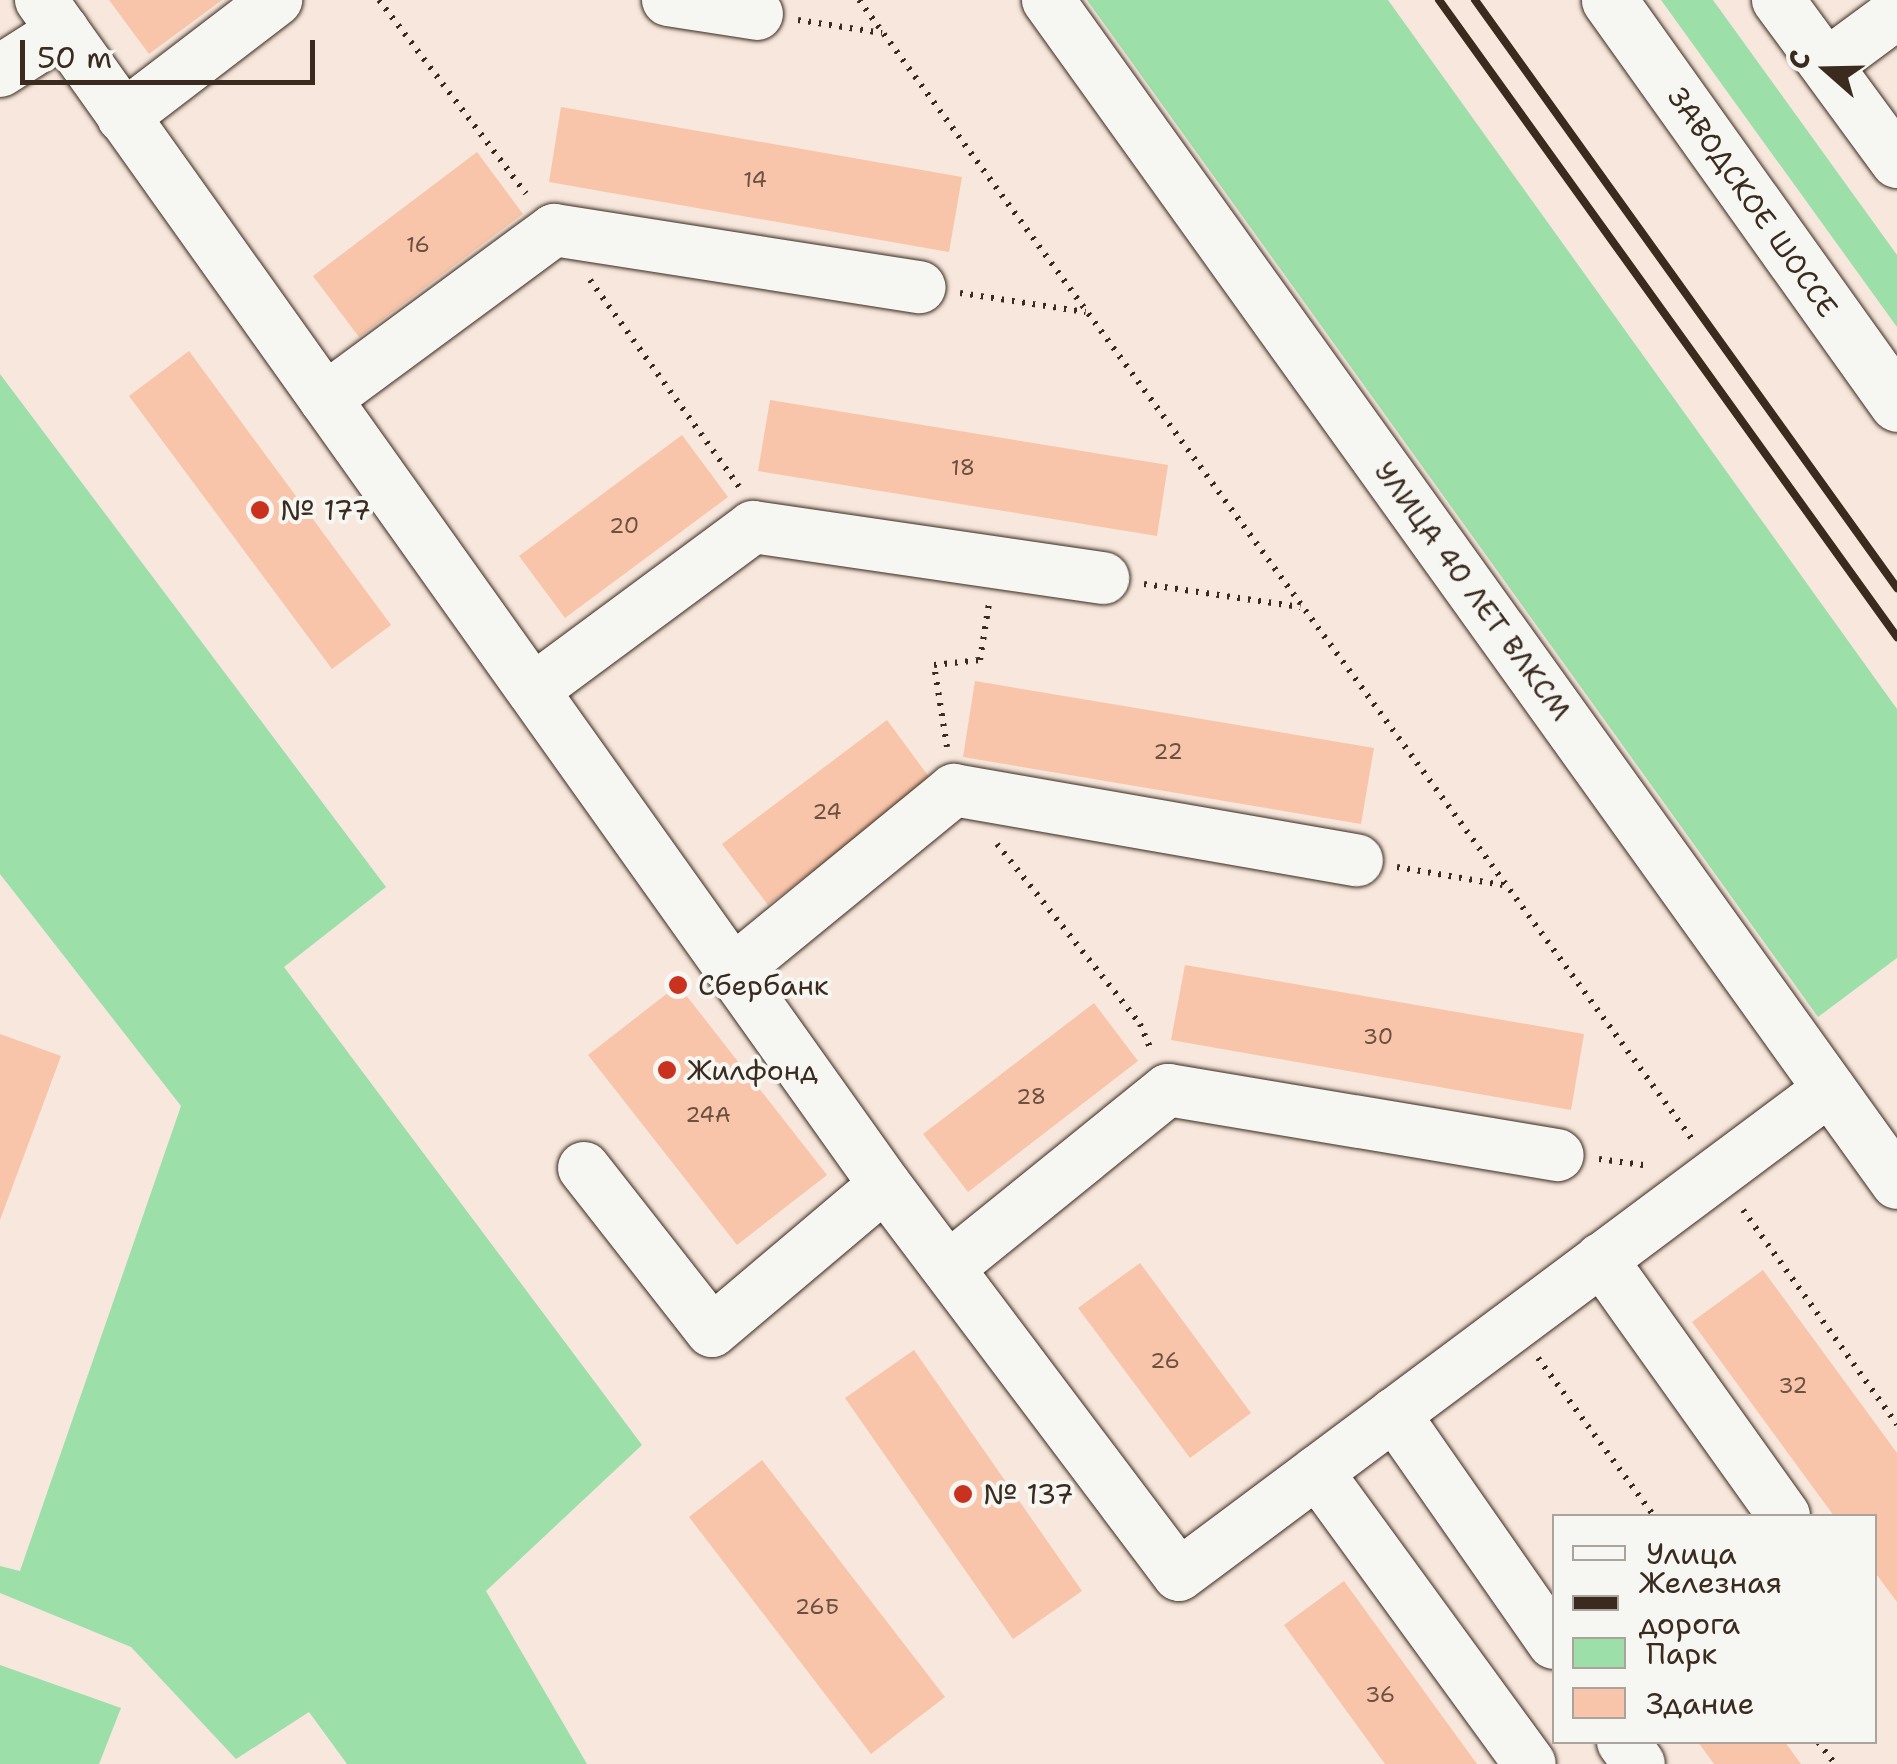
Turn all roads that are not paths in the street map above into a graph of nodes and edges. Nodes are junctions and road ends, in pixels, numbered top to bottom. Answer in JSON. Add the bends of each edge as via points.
{"nodes":[{"id":1,"x":276,"y":0,"type":"edge"},
{"id":2,"x":668,"y":0,"type":"edge"},
{"id":3,"x":1048,"y":0,"type":"edge"},
{"id":4,"x":1610,"y":0,"type":"edge"},
{"id":5,"x":1778,"y":0,"type":"edge"},
{"id":6,"x":1897,"y":13,"type":"edge"},
{"id":7,"x":757,"y":14,"type":"road end"},
{"id":8,"x":52,"y":16,"type":"edge"},
{"id":9,"x":1828,"y":64,"type":"junction"},
{"id":10,"x":0,"y":71,"type":"edge"},
{"id":11,"x":123,"y":116,"type":"junction"},
{"id":12,"x":1897,"y":162,"type":"edge"},
{"id":13,"x":920,"y":286,"type":"road end"},
{"id":14,"x":325,"y":399,"type":"junction"},
{"id":15,"x":1897,"y":404,"type":"edge"},
{"id":16,"x":1103,"y":578,"type":"road end"},
{"id":17,"x":532,"y":690,"type":"junction"},
{"id":18,"x":1356,"y":860,"type":"road end"},
{"id":19,"x":733,"y":971,"type":"junction"},
{"id":20,"x":1830,"y":1089,"type":"junction"},
{"id":21,"x":1558,"y":1154,"type":"road end"},
{"id":22,"x":584,"y":1168,"type":"dead end"},
{"id":23,"x":1897,"y":1183,"type":"edge"},
{"id":24,"x":885,"y":1185,"type":"junction"},
{"id":25,"x":1602,"y":1259,"type":"junction"},
{"id":26,"x":948,"y":1268,"type":"junction"},
{"id":27,"x":1394,"y":1414,"type":"junction"},
{"id":28,"x":1317,"y":1472,"type":"junction"},
{"id":29,"x":1783,"y":1514,"type":"edge"},
{"id":30,"x":1552,"y":1640,"type":"edge"},
{"id":31,"x":1530,"y":1764,"type":"edge"}],
"edges":[{"from":1,"to":11,"type":"street"},
{"from":2,"to":7,"type":"street"},
{"from":3,"to":20,"type":"street","name":"УЛИЦА 40 ЛЕТ ВЛКСМ"},
{"from":4,"to":15,"type":"main road","name":"ЗАВОДСКОЕ ШОССЕ"},
{"from":5,"to":9,"type":"street"},
{"from":6,"to":9,"type":"street"},
{"from":8,"to":10,"type":"street"},
{"from":8,"to":11,"type":"street"},
{"from":9,"to":12,"type":"street"},
{"from":11,"to":14,"type":"street"},
{"from":13,"to":14,"type":"street","via":[[554,230]]},
{"from":14,"to":17,"type":"street"},
{"from":16,"to":17,"type":"street","via":[[752,527]]},
{"from":17,"to":19,"type":"street"},
{"from":18,"to":19,"type":"street","via":[[954,790]]},
{"from":19,"to":24,"type":"street"},
{"from":20,"to":23,"type":"street","name":"УЛИЦА 40 ЛЕТ ВЛКСМ"},
{"from":20,"to":25,"type":"street"},
{"from":21,"to":26,"type":"street","via":[[1168,1090]]},
{"from":22,"to":24,"type":"street","via":[[712,1331]]},
{"from":24,"to":26,"type":"street"},
{"from":25,"to":27,"type":"street"},
{"from":25,"to":29,"type":"street"},
{"from":26,"to":28,"type":"street","via":[[1179,1576]]},
{"from":27,"to":28,"type":"street"},
{"from":27,"to":30,"type":"street"},
{"from":28,"to":31,"type":"street"}]}
